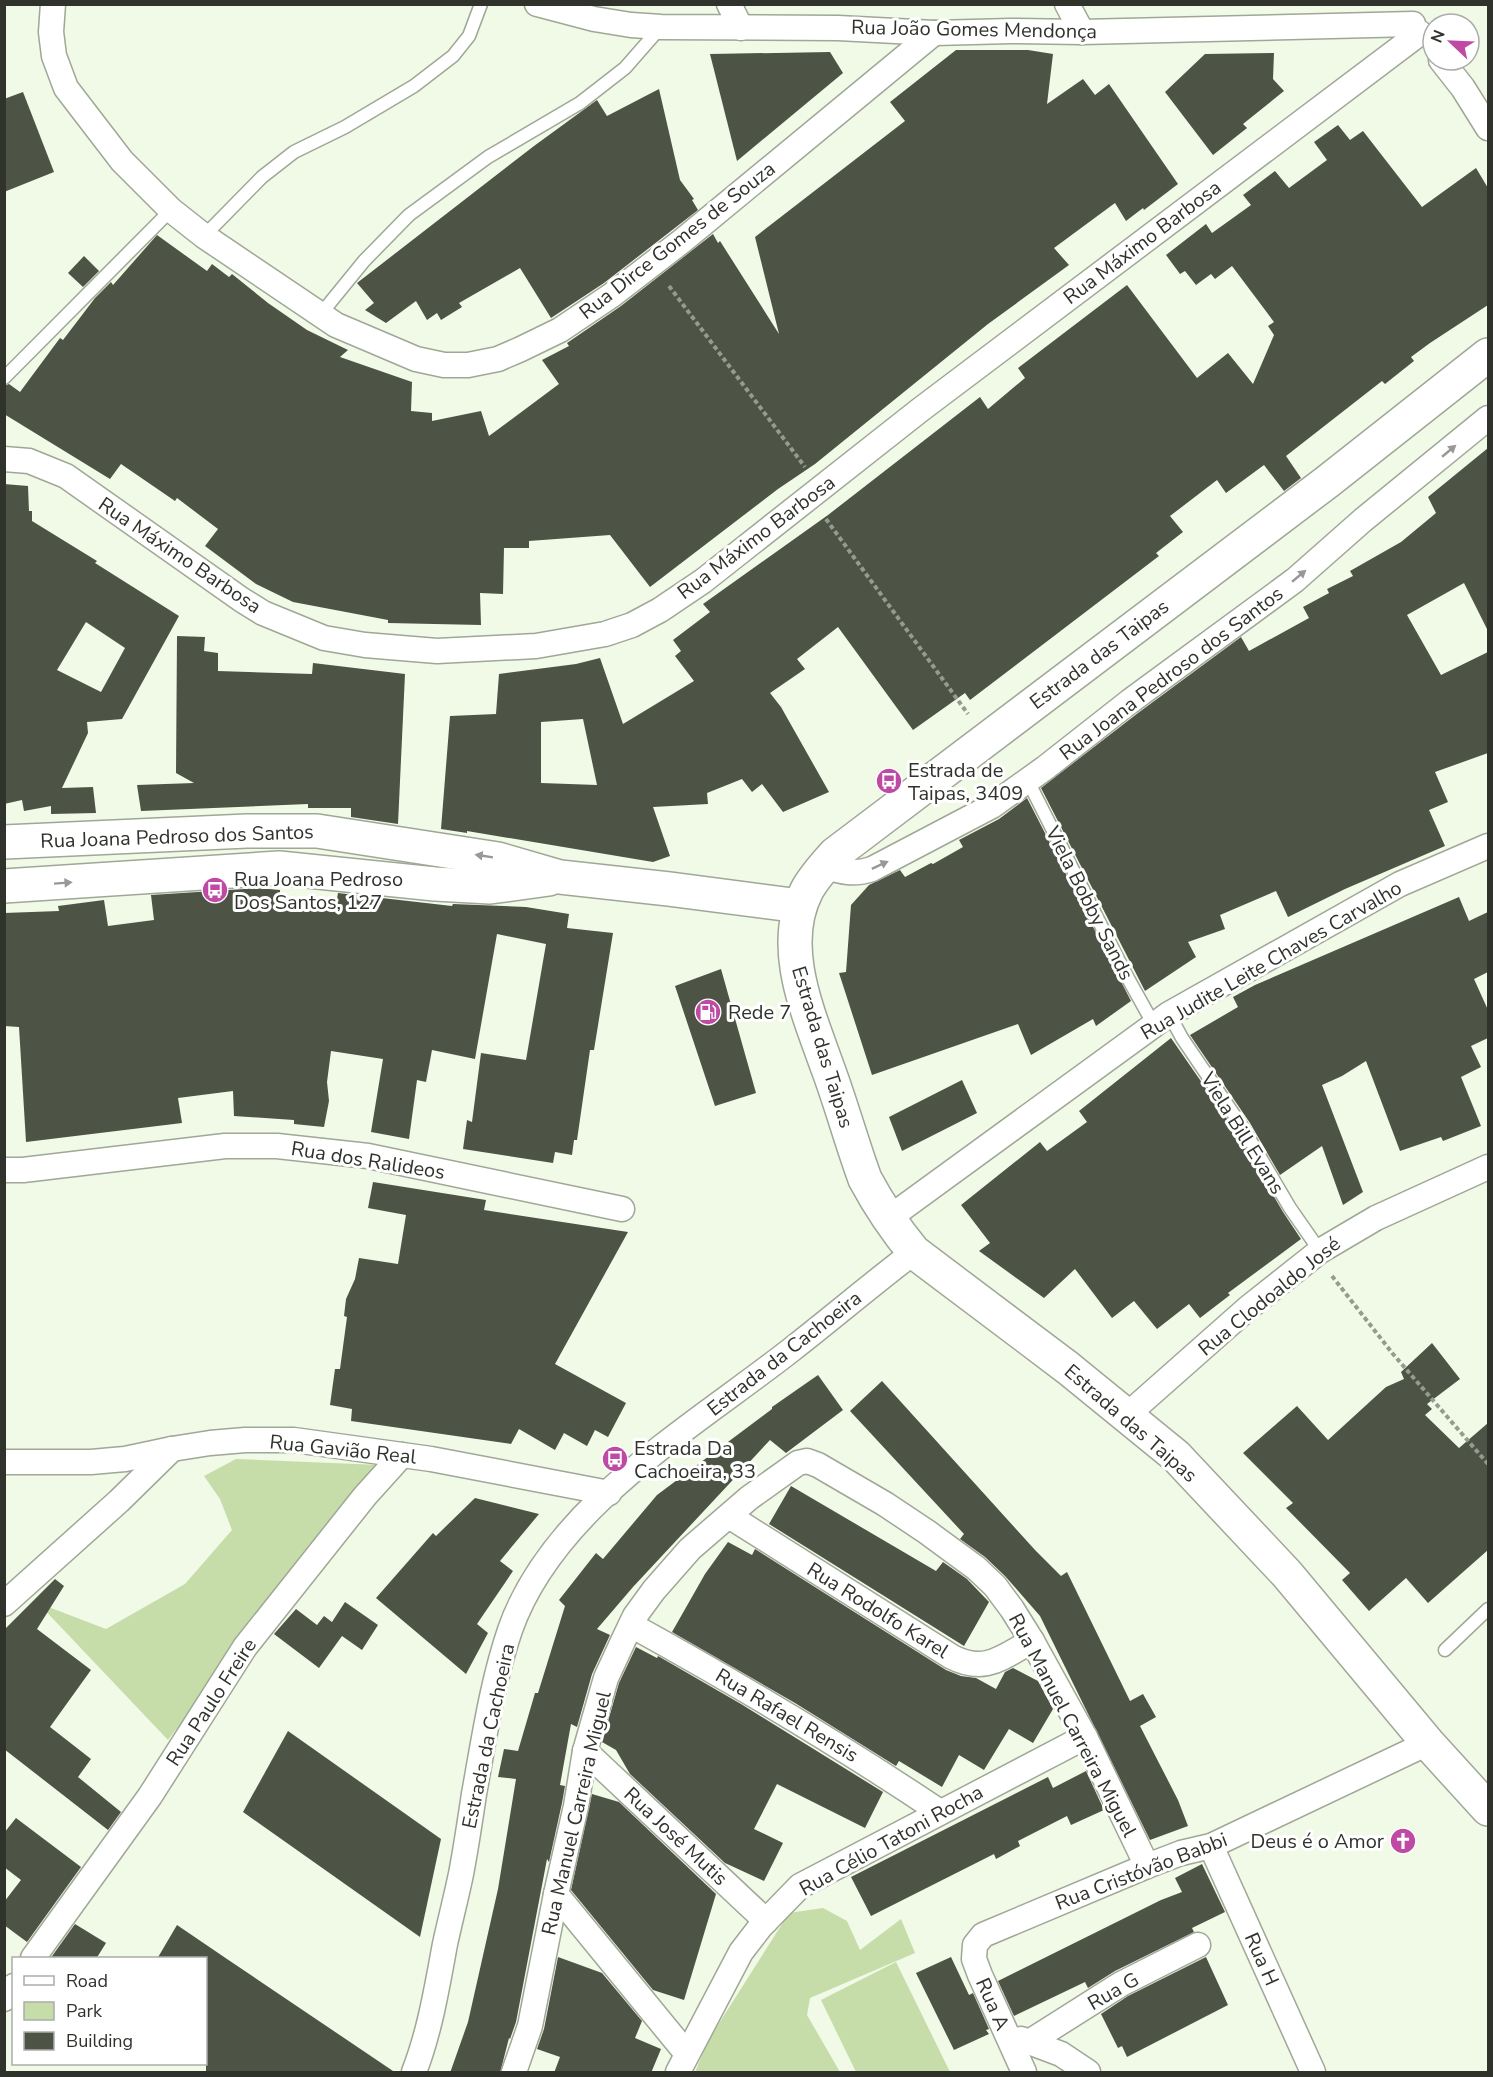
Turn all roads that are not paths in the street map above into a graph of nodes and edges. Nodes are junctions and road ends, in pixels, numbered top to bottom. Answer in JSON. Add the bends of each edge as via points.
{"nodes":[{"id":1,"x":53,"y":4,"type":"edge"},
{"id":2,"x":481,"y":4,"type":"edge"},
{"id":3,"x":537,"y":4,"type":"edge"},
{"id":4,"x":729,"y":4,"type":"edge"},
{"id":5,"x":1067,"y":4,"type":"edge"},
{"id":6,"x":661,"y":27,"type":"junction"},
{"id":7,"x":741,"y":28,"type":"junction"},
{"id":8,"x":1417,"y":28,"type":"edge"},
{"id":9,"x":1082,"y":32,"type":"junction"},
{"id":10,"x":934,"y":33,"type":"junction"},
{"id":11,"x":1450,"y":72,"type":"edge"},
{"id":12,"x":1488,"y":128,"type":"edge"},
{"id":13,"x":171,"y":210,"type":"junction"},
{"id":14,"x":204,"y":236,"type":"junction"},
{"id":15,"x":320,"y":315,"type":"junction"},
{"id":16,"x":1488,"y":355,"type":"edge"},
{"id":17,"x":4,"y":378,"type":"edge"},
{"id":18,"x":1488,"y":418,"type":"edge"},
{"id":19,"x":4,"y":459,"type":"edge"},
{"id":20,"x":1028,"y":781,"type":"junction"},
{"id":21,"x":4,"y":842,"type":"edge"},
{"id":22,"x":1488,"y":846,"type":"edge"},
{"id":23,"x":824,"y":866,"type":"junction"},
{"id":24,"x":560,"y":877,"type":"junction"},
{"id":25,"x":4,"y":886,"type":"edge"},
{"id":26,"x":800,"y":906,"type":"junction"},
{"id":27,"x":1161,"y":1019,"type":"junction"},
{"id":28,"x":1488,"y":1167,"type":"edge"},
{"id":29,"x":4,"y":1170,"type":"edge"},
{"id":30,"x":622,"y":1209,"type":"dead end"},
{"id":31,"x":889,"y":1218,"type":"junction"},
{"id":32,"x":1320,"y":1251,"type":"junction"},
{"id":33,"x":914,"y":1252,"type":"junction"},
{"id":34,"x":1127,"y":1415,"type":"junction"},
{"id":35,"x":172,"y":1449,"type":"junction"},
{"id":36,"x":402,"y":1455,"type":"junction"},
{"id":37,"x":4,"y":1462,"type":"edge"},
{"id":38,"x":609,"y":1493,"type":"junction"},
{"id":39,"x":729,"y":1516,"type":"junction"},
{"id":40,"x":4,"y":1604,"type":"edge"},
{"id":41,"x":1488,"y":1609,"type":"edge"},
{"id":42,"x":631,"y":1625,"type":"junction"},
{"id":43,"x":1032,"y":1641,"type":"junction"},
{"id":44,"x":1445,"y":1650,"type":"dead end"},
{"id":45,"x":1084,"y":1737,"type":"junction"},
{"id":46,"x":1428,"y":1743,"type":"junction"},
{"id":47,"x":585,"y":1751,"type":"junction"},
{"id":48,"x":1488,"y":1809,"type":"edge"},
{"id":49,"x":940,"y":1812,"type":"junction"},
{"id":50,"x":1211,"y":1846,"type":"junction"},
{"id":51,"x":1147,"y":1866,"type":"junction"},
{"id":52,"x":556,"y":1894,"type":"junction"},
{"id":53,"x":766,"y":1921,"type":"junction"},
{"id":54,"x":983,"y":1935,"type":"joint"},
{"id":55,"x":1198,"y":1945,"type":"dead end"},
{"id":56,"x":34,"y":1957,"type":"edge"},
{"id":57,"x":1007,"y":2034,"type":"junction"},
{"id":58,"x":1031,"y":2041,"type":"junction"},
{"id":59,"x":518,"y":2063,"type":"edge"},
{"id":60,"x":683,"y":2063,"type":"edge"},
{"id":61,"x":414,"y":2073,"type":"edge"},
{"id":62,"x":537,"y":2073,"type":"edge"},
{"id":63,"x":1024,"y":2073,"type":"edge"},
{"id":64,"x":1088,"y":2073,"type":"edge"},
{"id":65,"x":1313,"y":2073,"type":"edge"}],
"edges":[{"from":1,"to":13,"type":"street","name":"Rua Dirce Gomes de Souza","via":[[54,57],[66,88],[122,161]]},
{"from":2,"to":14,"type":"lane","via":[[469,36],[453,56],[414,86],[294,152],[262,177]]},
{"from":3,"to":6,"type":"street","name":"Rua João Gomes Mendonça","via":[[594,19]]},
{"from":4,"to":7,"type":"street"},
{"from":5,"to":9,"type":"street"},
{"from":6,"to":7,"type":"street","name":"Rua João Gomes Mendonça"},
{"from":6,"to":15,"type":"lane","via":[[625,68],[580,103],[488,157],[410,215],[364,261]]},
{"from":7,"to":10,"type":"street","name":"Rua João Gomes Mendonça"},
{"from":8,"to":9,"type":"street","name":"Rua João Gomes Mendonça"},
{"from":8,"to":19,"type":"street","name":"Rua Máximo Barbosa","via":[[703,581],[660,610],[605,634],[536,646],[437,651],[324,638],[263,613],[66,476],[30,461]]},
{"from":9,"to":10,"type":"street","name":"Rua João Gomes Mendonça"},
{"from":10,"to":15,"type":"street","name":"Rua Dirce Gomes de Souza","via":[[612,295],[560,330],[498,359],[468,366],[416,359]]},
{"from":11,"to":12,"type":"street"},
{"from":13,"to":14,"type":"street","name":"Rua Dirce Gomes de Souza"},
{"from":13,"to":17,"type":"lane"},
{"from":14,"to":15,"type":"street","name":"Rua Dirce Gomes de Souza"},
{"from":16,"to":23,"type":"main road","name":"Estrada das Taipas","via":[[1328,483],[869,827]]},
{"from":20,"to":18,"type":"street","name":"Rua Joana Pedroso dos Santos","one_way":true,"via":[[1295,580]]},
{"from":23,"to":20,"type":"street","name":"Rua Joana Pedroso dos Santos","one_way":true,"via":[[843,872],[872,869],[992,806]]},
{"from":20,"to":27,"type":"lane","name":"Viela Bobby Sands","via":[[1125,974]]},
{"from":24,"to":21,"type":"main road","name":"Rua Joana Pedroso dos Santos","one_way":true,"via":[[498,859],[317,831]]},
{"from":22,"to":27,"type":"street","name":"Rua Judite Leite Chaves Carvalho","via":[[1400,884]]},
{"from":23,"to":26,"type":"main road","name":"Estrada das Taipas"},
{"from":25,"to":24,"type":"main road","name":"Rua Joana Pedroso dos Santos","one_way":true,"via":[[279,868],[490,887]]},
{"from":24,"to":26,"type":"main road","name":"Rua Joana Pedroso dos Santos"},
{"from":26,"to":31,"type":"main road","name":"Estrada das Taipas","via":[[795,947],[804,998],[865,1179]]},
{"from":27,"to":31,"type":"street","name":"Rua Judite Leite Chaves Carvalho"},
{"from":27,"to":32,"type":"lane","name":"Viela Bill Evans","via":[[1182,1038]]},
{"from":28,"to":32,"type":"street","name":"Rua Clodoaldo José","via":[[1376,1218]]},
{"from":29,"to":30,"type":"street","name":"Rua dos Ralideos","via":[[225,1146],[277,1146],[368,1156]]},
{"from":31,"to":33,"type":"main road","name":"Estrada das Taipas"},
{"from":32,"to":34,"type":"street","name":"Rua Clodoaldo José","via":[[1248,1308]]},
{"from":33,"to":34,"type":"main road","name":"Estrada das Taipas"},
{"from":33,"to":38,"type":"street","name":"Estrada da Cachoeira","via":[[652,1455]]},
{"from":34,"to":46,"type":"main road","name":"Estrada das Taipas","via":[[1176,1455],[1287,1574]]},
{"from":35,"to":36,"type":"street","name":"Rua Gavião Real","via":[[245,1440],[294,1440]]},
{"from":35,"to":37,"type":"street","name":"Rua Gavião Real","via":[[102,1461]]},
{"from":35,"to":40,"type":"street"},
{"from":36,"to":38,"type":"street","name":"Rua Gavião Real"},
{"from":36,"to":56,"type":"street","name":"Rua Paulo Freire","via":[[245,1647],[150,1796]]},
{"from":38,"to":61,"type":"street","name":"Estrada da Cachoeira","via":[[565,1538],[532,1585],[511,1629],[484,1739],[436,1993]]},
{"from":39,"to":42,"type":"street","name":"Rua Manuel Carreira Miguel","via":[[690,1549],[654,1590]]},
{"from":39,"to":43,"type":"street","name":"Rua Rodolfo Karel","via":[[967,1664],[993,1662]]},
{"from":39,"to":43,"type":"street","name":"Rua Manuel Carreira Miguel","via":[[798,1463],[818,1465],[885,1504],[976,1569],[1012,1609]]},
{"from":41,"to":44,"type":"lane"},
{"from":42,"to":47,"type":"street","name":"Rua Manuel Carreira Miguel","via":[[606,1678]]},
{"from":42,"to":49,"type":"street","name":"Rua Rafael Rensis","via":[[860,1758]]},
{"from":43,"to":45,"type":"street","name":"Rua Manuel Carreira Miguel"},
{"from":45,"to":49,"type":"street","name":"Rua Célio Tatoni Rocha"},
{"from":45,"to":51,"type":"street","name":"Rua Manuel Carreira Miguel"},
{"from":46,"to":48,"type":"main road","name":"Estrada das Taipas"},
{"from":46,"to":50,"type":"street","name":"Rua Cristóvão Babbi"},
{"from":47,"to":52,"type":"street","name":"Rua Manuel Carreira Miguel"},
{"from":47,"to":53,"type":"street","name":"Rua José Mutis"},
{"from":49,"to":53,"type":"street","name":"Rua Célio Tatoni Rocha","via":[[800,1886]]},
{"from":50,"to":51,"type":"street","name":"Rua Cristóvão Babbi"},
{"from":50,"to":65,"type":"street","name":"Rua H"},
{"from":51,"to":54,"type":"street","name":"Rua Cristóvão Babbi"},
{"from":52,"to":59,"type":"street","name":"Rua Manuel Carreira Miguel","via":[[537,1994]]},
{"from":52,"to":60,"type":"street"},
{"from":53,"to":60,"type":"street","name":"Rua Célio Tatoni Rocha","via":[[741,1952]]},
{"from":54,"to":57,"type":"street","name":"Rua A","via":[[975,1945],[974,1959]]},
{"from":55,"to":58,"type":"street","name":"Rua G","via":[[1121,1984]]},
{"from":57,"to":58,"type":"street"},
{"from":57,"to":63,"type":"street","name":"Rua A"},
{"from":58,"to":64,"type":"street","via":[[1061,2054]]},
{"from":59,"to":62,"type":"street"}]}
